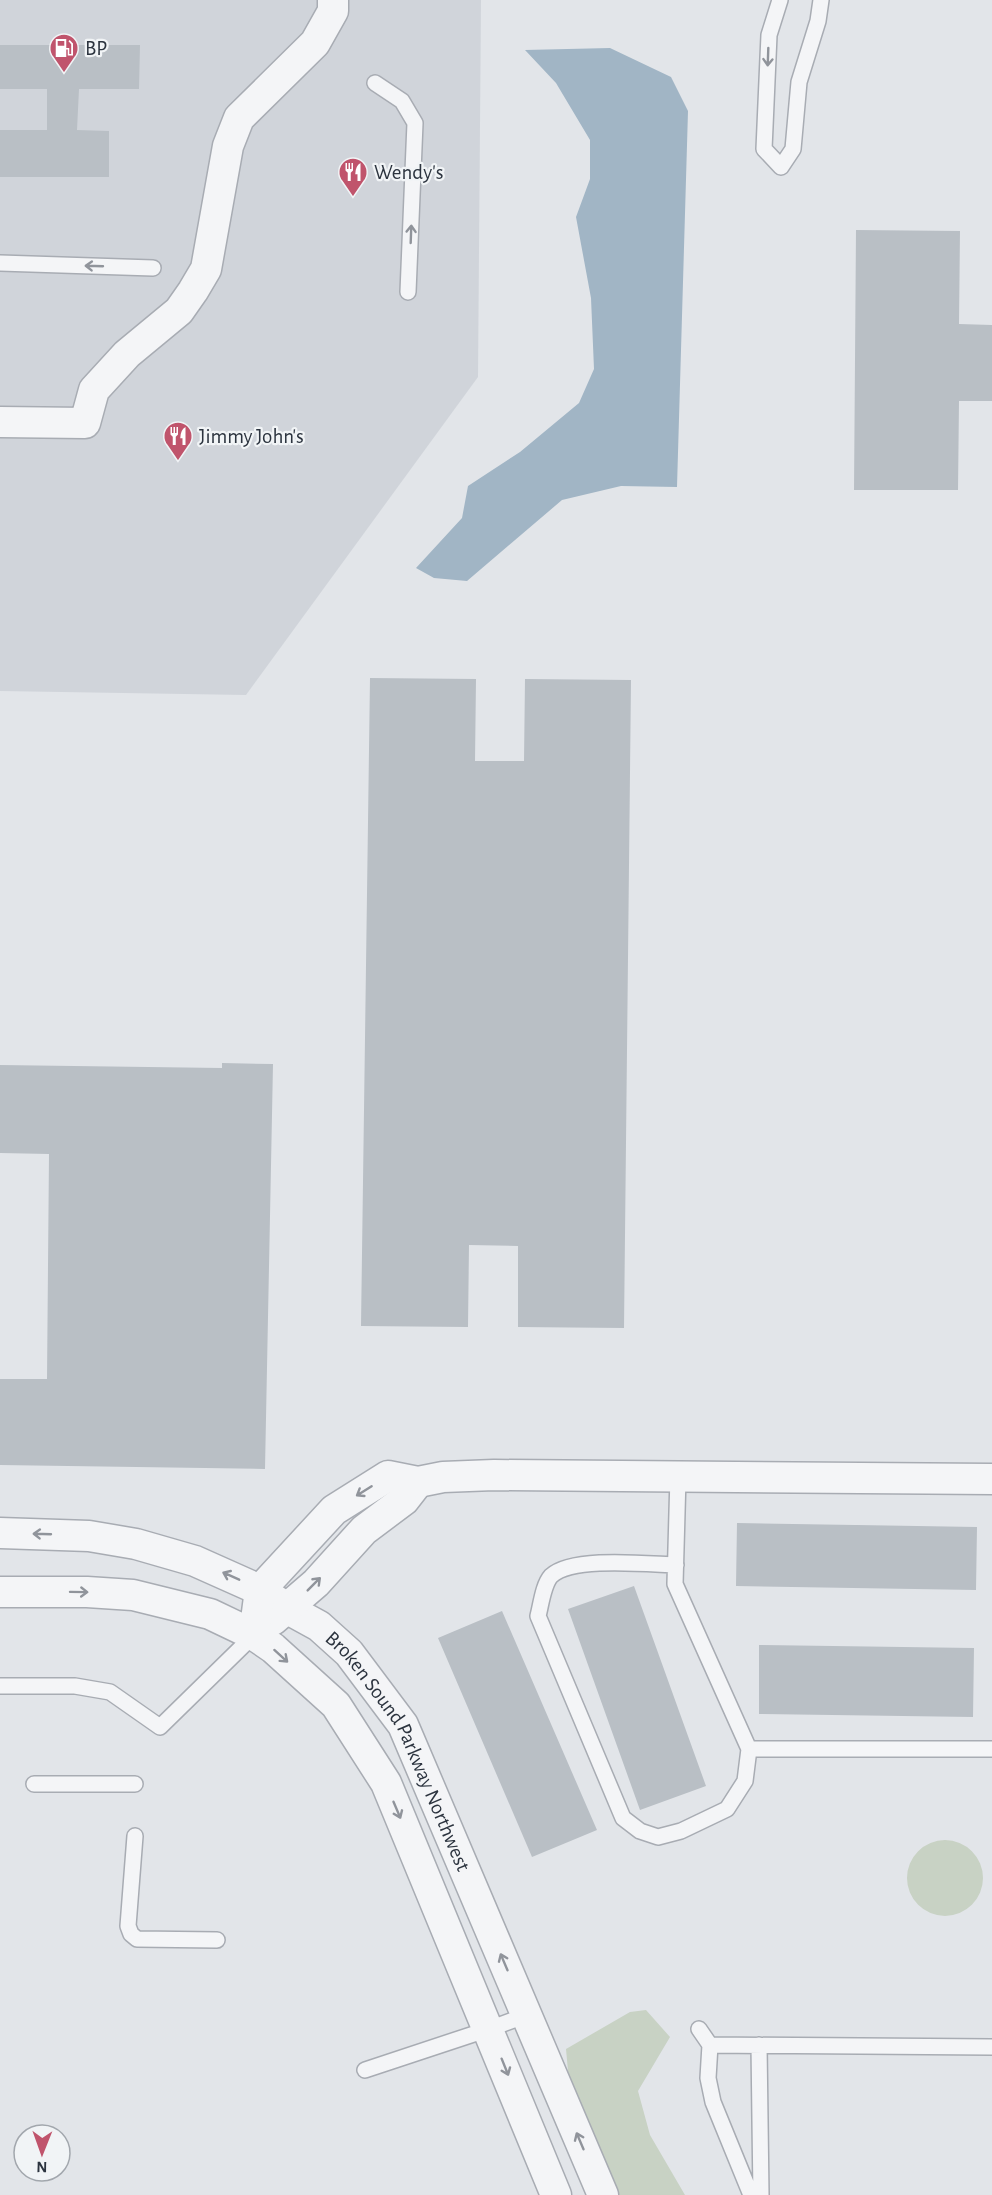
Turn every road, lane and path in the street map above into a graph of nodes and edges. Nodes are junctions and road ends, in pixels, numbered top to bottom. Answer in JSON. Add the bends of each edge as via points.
{"nodes":[{"id":1,"x":333,"y":0,"type":"edge"},
{"id":2,"x":780,"y":0,"type":"edge"},
{"id":3,"x":820,"y":0,"type":"edge"},
{"id":4,"x":375,"y":83,"type":"dead end"},
{"id":5,"x":0,"y":263,"type":"edge"},
{"id":6,"x":153,"y":268,"type":"dead end"},
{"id":7,"x":408,"y":292,"type":"dead end"},
{"id":8,"x":0,"y":422,"type":"edge"},
{"id":9,"x":678,"y":1477,"type":"junction"},
{"id":10,"x":992,"y":1479,"type":"edge"},
{"id":11,"x":418,"y":1482,"type":"junction"},
{"id":12,"x":0,"y":1533,"type":"edge"},
{"id":13,"x":676,"y":1565,"type":"junction"},
{"id":14,"x":260,"y":1590,"type":"junction"},
{"id":15,"x":0,"y":1592,"type":"edge"},
{"id":16,"x":288,"y":1609,"type":"junction"},
{"id":17,"x":254,"y":1635,"type":"junction"},
{"id":18,"x":0,"y":1686,"type":"edge"},
{"id":19,"x":749,"y":1749,"type":"junction"},
{"id":20,"x":992,"y":1749,"type":"edge"},
{"id":21,"x":34,"y":1784,"type":"dead end"},
{"id":22,"x":135,"y":1784,"type":"dead end"},
{"id":23,"x":135,"y":1836,"type":"dead end"},
{"id":24,"x":217,"y":1940,"type":"dead end"},
{"id":25,"x":526,"y":2015,"type":"junction"},
{"id":26,"x":489,"y":2029,"type":"junction"},
{"id":27,"x":699,"y":2029,"type":"dead end"},
{"id":28,"x":710,"y":2045,"type":"junction"},
{"id":29,"x":759,"y":2045,"type":"junction"},
{"id":30,"x":992,"y":2047,"type":"edge"},
{"id":31,"x":365,"y":2070,"type":"dead end"},
{"id":32,"x":556,"y":2195,"type":"edge"},
{"id":33,"x":603,"y":2195,"type":"edge"},
{"id":34,"x":751,"y":2195,"type":"edge"},
{"id":35,"x":761,"y":2195,"type":"edge"}],
"edges":[{"from":1,"to":8,"type":"street","via":[[333,11],[315,43],[239,118],[228,146],[206,269],[178,311],[127,354],[94,390],[85,423]]},
{"from":2,"to":3,"type":"lane","one_way":true,"via":[[769,35],[764,149],[781,167],[793,149],[798,82],[818,21]]},
{"from":7,"to":4,"type":"lane","one_way":true,"via":[[415,123],[402,101]]},
{"from":6,"to":5,"type":"lane","one_way":true},
{"from":9,"to":10,"type":"street"},
{"from":9,"to":11,"type":"street","via":[[494,1475]]},
{"from":9,"to":13,"type":"lane"},
{"from":11,"to":14,"type":"street","one_way":true,"via":[[388,1476],[334,1510]]},
{"from":16,"to":11,"type":"street","one_way":true,"via":[[364,1530],[404,1500]]},
{"from":14,"to":12,"type":"street","name":"Broken Sound Parkway Northwest","one_way":true,"via":[[195,1561],[136,1544],[89,1536]]},
{"from":13,"to":19,"type":"lane","via":[[675,1584]]},
{"from":13,"to":19,"type":"lane","via":[[586,1563],[563,1568],[550,1578],[538,1616],[623,1818],[640,1831],[658,1837],[728,1809],[745,1781]]},
{"from":14,"to":16,"type":"street","name":"Broken Sound Parkway Northwest"},
{"from":14,"to":17,"type":"street"},
{"from":15,"to":17,"type":"street","name":"Broken Sound Parkway Northwest","one_way":true,"via":[[133,1595],[210,1614]]},
{"from":16,"to":17,"type":"street"},
{"from":25,"to":16,"type":"street","name":"Broken Sound Parkway Northwest","one_way":true,"via":[[403,1725],[350,1653],[318,1626]]},
{"from":17,"to":18,"type":"lane","via":[[160,1727],[110,1692],[75,1686]]},
{"from":17,"to":26,"type":"street","name":"Broken Sound Parkway Northwest","one_way":true,"via":[[336,1705],[386,1783]]},
{"from":19,"to":20,"type":"lane"},
{"from":21,"to":22,"type":"lane"},
{"from":23,"to":24,"type":"lane","via":[[128,1926],[131,1934],[137,1939]]},
{"from":25,"to":26,"type":"lane"},
{"from":33,"to":25,"type":"street","name":"Broken Sound Parkway Northwest","one_way":true},
{"from":26,"to":31,"type":"lane"},
{"from":26,"to":32,"type":"street","name":"Broken Sound Parkway Northwest","one_way":true},
{"from":27,"to":28,"type":"lane"},
{"from":28,"to":29,"type":"lane"},
{"from":28,"to":34,"type":"lane","via":[[708,2078],[713,2102]]},
{"from":29,"to":30,"type":"lane"},
{"from":29,"to":35,"type":"lane"}]}
